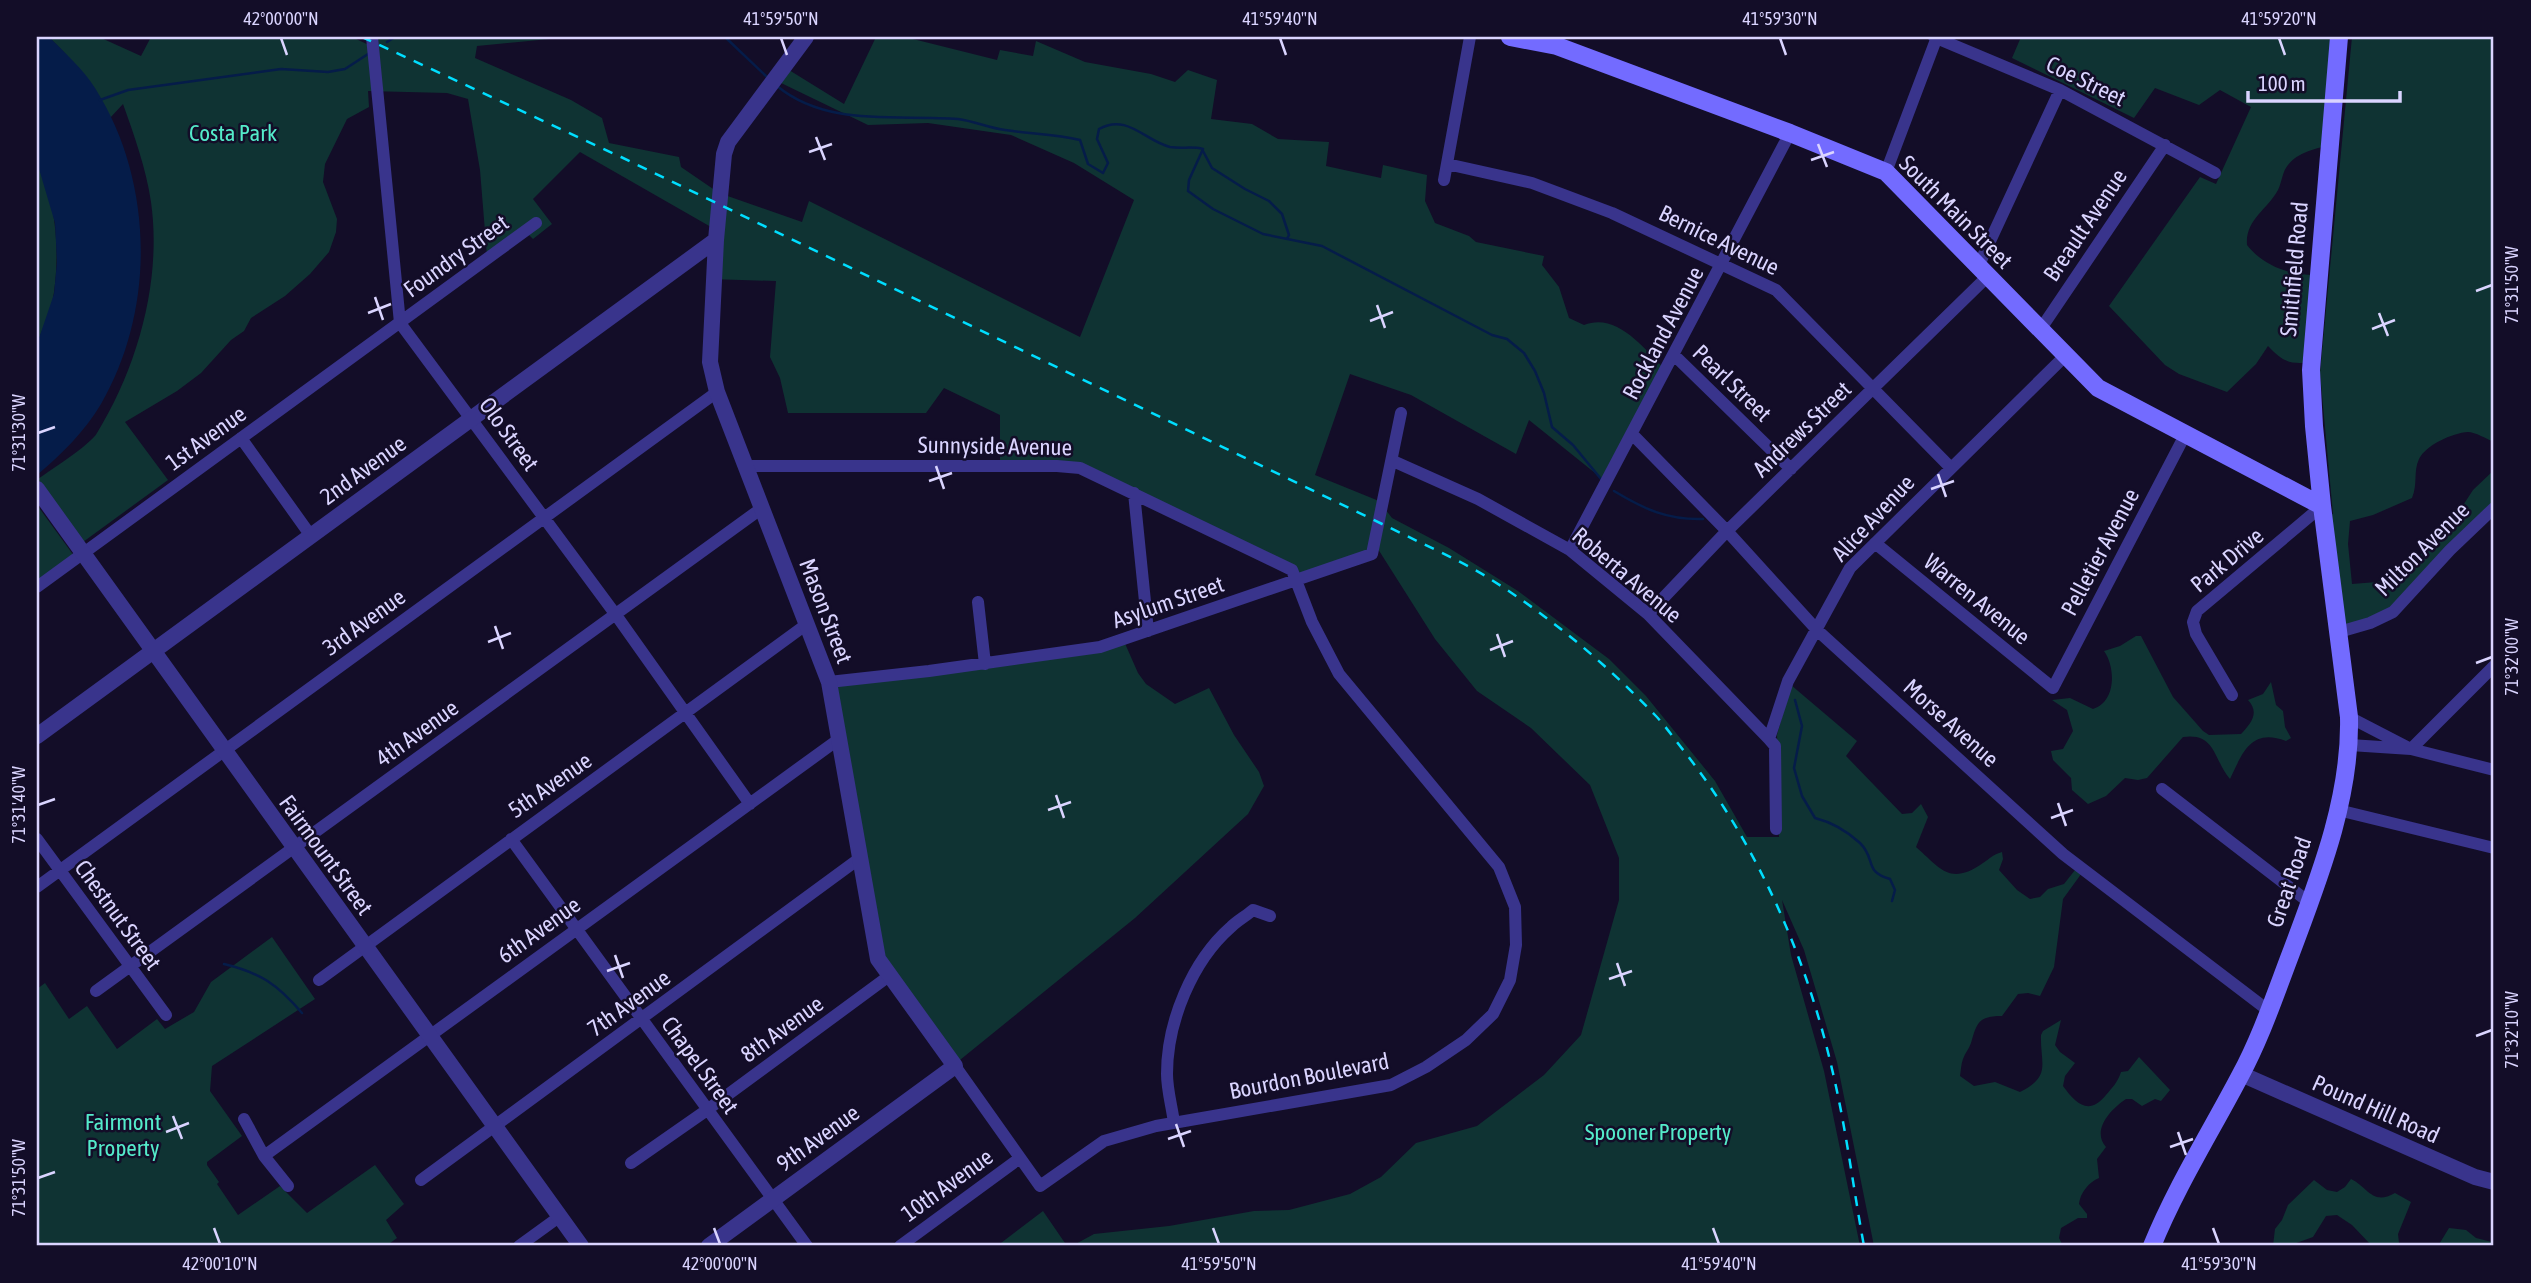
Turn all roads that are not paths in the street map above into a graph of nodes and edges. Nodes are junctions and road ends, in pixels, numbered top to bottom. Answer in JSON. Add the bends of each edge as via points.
{"nodes":[{"id":1,"x":806,"y":37,"type":"edge"},
{"id":2,"x":1470,"y":37,"type":"edge"},
{"id":3,"x":1510,"y":37,"type":"edge"},
{"id":4,"x":1936,"y":37,"type":"edge"},
{"id":5,"x":2339,"y":37,"type":"edge"},
{"id":6,"x":373,"y":40,"type":"edge"},
{"id":7,"x":2060,"y":90,"type":"junction"},
{"id":8,"x":1790,"y":133,"type":"junction"},
{"id":9,"x":2165,"y":145,"type":"junction"},
{"id":10,"x":1447,"y":164,"type":"junction"},
{"id":11,"x":1886,"y":172,"type":"junction"},
{"id":12,"x":2215,"y":173,"type":"dead end"},
{"id":13,"x":1444,"y":180,"type":"dead end"},
{"id":14,"x":536,"y":223,"type":"dead end"},
{"id":15,"x":716,"y":240,"type":"junction"},
{"id":16,"x":1723,"y":264,"type":"junction"},
{"id":17,"x":1982,"y":272,"type":"junction"},
{"id":18,"x":400,"y":323,"type":"junction"},
{"id":19,"x":2040,"y":330,"type":"junction"},
{"id":20,"x":1674,"y":355,"type":"junction"},
{"id":21,"x":2065,"y":356,"type":"junction"},
{"id":22,"x":1873,"y":389,"type":"junction"},
{"id":23,"x":717,"y":392,"type":"junction"},
{"id":24,"x":1401,"y":413,"type":"dead end"},
{"id":25,"x":471,"y":418,"type":"junction"},
{"id":26,"x":1633,"y":435,"type":"junction"},
{"id":27,"x":2185,"y":435,"type":"junction"},
{"id":28,"x":241,"y":438,"type":"junction"},
{"id":29,"x":1393,"y":461,"type":"junction"},
{"id":30,"x":746,"y":466,"type":"junction"},
{"id":31,"x":1951,"y":468,"type":"junction"},
{"id":32,"x":1791,"y":469,"type":"junction"},
{"id":33,"x":37,"y":489,"type":"edge"},
{"id":34,"x":1134,"y":493,"type":"junction"},
{"id":35,"x":2322,"y":506,"type":"junction"},
{"id":36,"x":762,"y":508,"type":"junction"},
{"id":37,"x":2494,"y":508,"type":"edge"},
{"id":38,"x":544,"y":516,"type":"junction"},
{"id":39,"x":1727,"y":531,"type":"junction"},
{"id":40,"x":311,"y":536,"type":"junction"},
{"id":41,"x":1875,"y":543,"type":"junction"},
{"id":42,"x":1570,"y":550,"type":"junction"},
{"id":43,"x":83,"y":554,"type":"junction"},
{"id":44,"x":1296,"y":581,"type":"junction"},
{"id":45,"x":37,"y":587,"type":"edge"},
{"id":46,"x":978,"y":602,"type":"dead end"},
{"id":47,"x":1648,"y":614,"type":"junction"},
{"id":48,"x":616,"y":615,"type":"junction"},
{"id":49,"x":807,"y":624,"type":"junction"},
{"id":50,"x":1817,"y":630,"type":"junction"},
{"id":51,"x":1148,"y":631,"type":"junction"},
{"id":52,"x":2339,"y":632,"type":"junction"},
{"id":53,"x":153,"y":650,"type":"junction"},
{"id":54,"x":985,"y":664,"type":"junction"},
{"id":55,"x":2494,"y":666,"type":"edge"},
{"id":56,"x":829,"y":682,"type":"junction"},
{"id":57,"x":2053,"y":688,"type":"joint"},
{"id":58,"x":2232,"y":695,"type":"dead end"},
{"id":59,"x":686,"y":714,"type":"junction"},
{"id":60,"x":2349,"y":717,"type":"junction"},
{"id":61,"x":37,"y":736,"type":"edge"},
{"id":62,"x":839,"y":739,"type":"junction"},
{"id":63,"x":1769,"y":739,"type":"junction"},
{"id":64,"x":2350,"y":745,"type":"junction"},
{"id":65,"x":2411,"y":749,"type":"junction"},
{"id":66,"x":224,"y":752,"type":"junction"},
{"id":67,"x":2494,"y":769,"type":"edge"},
{"id":68,"x":2162,"y":789,"type":"dead end"},
{"id":69,"x":750,"y":804,"type":"junction"},
{"id":70,"x":2338,"y":810,"type":"junction"},
{"id":71,"x":1776,"y":829,"type":"dead end"},
{"id":72,"x":37,"y":839,"type":"edge"},
{"id":73,"x":511,"y":839,"type":"junction"},
{"id":74,"x":293,"y":848,"type":"junction"},
{"id":75,"x":2494,"y":848,"type":"edge"},
{"id":76,"x":860,"y":858,"type":"junction"},
{"id":77,"x":60,"y":870,"type":"junction"},
{"id":78,"x":37,"y":887,"type":"edge"},
{"id":79,"x":2310,"y":903,"type":"junction"},
{"id":80,"x":1270,"y":916,"type":"dead end"},
{"id":81,"x":576,"y":929,"type":"junction"},
{"id":82,"x":364,"y":947,"type":"junction"},
{"id":83,"x":129,"y":967,"type":"junction"},
{"id":84,"x":889,"y":976,"type":"junction"},
{"id":85,"x":319,"y":980,"type":"dead end"},
{"id":86,"x":96,"y":991,"type":"dead end"},
{"id":87,"x":2269,"y":1011,"type":"junction"},
{"id":88,"x":166,"y":1016,"type":"dead end"},
{"id":89,"x":641,"y":1020,"type":"junction"},
{"id":90,"x":429,"y":1037,"type":"junction"},
{"id":91,"x":955,"y":1066,"type":"junction"},
{"id":92,"x":2241,"y":1074,"type":"junction"},
{"id":93,"x":707,"y":1111,"type":"junction"},
{"id":94,"x":244,"y":1119,"type":"dead end"},
{"id":95,"x":1174,"y":1122,"type":"junction"},
{"id":96,"x":495,"y":1127,"type":"junction"},
{"id":97,"x":264,"y":1156,"type":"junction"},
{"id":98,"x":1020,"y":1158,"type":"junction"},
{"id":99,"x":631,"y":1163,"type":"dead end"},
{"id":100,"x":421,"y":1180,"type":"dead end"},
{"id":101,"x":2494,"y":1182,"type":"edge"},
{"id":102,"x":288,"y":1186,"type":"dead end"},
{"id":103,"x":1040,"y":1186,"type":"joint"},
{"id":104,"x":772,"y":1200,"type":"junction"},
{"id":105,"x":559,"y":1217,"type":"junction"},
{"id":106,"x":519,"y":1246,"type":"edge"},
{"id":107,"x":581,"y":1246,"type":"edge"},
{"id":108,"x":709,"y":1246,"type":"edge"},
{"id":109,"x":807,"y":1246,"type":"edge"},
{"id":110,"x":900,"y":1246,"type":"edge"},
{"id":111,"x":2152,"y":1246,"type":"edge"}],
"edges":[{"from":1,"to":15,"type":"street","name":"Mason Street","via":[[729,142]]},
{"from":2,"to":10,"type":"street"},
{"from":3,"to":8,"type":"main road","name":"South Main Street","via":[[1557,46]]},
{"from":4,"to":7,"type":"street","name":"Coe Street"},
{"from":4,"to":11,"type":"street"},
{"from":5,"to":35,"type":"main road","name":"Smithfield Road","via":[[2311,370]]},
{"from":6,"to":18,"type":"street"},
{"from":7,"to":9,"type":"street","name":"Coe Street"},
{"from":7,"to":17,"type":"street"},
{"from":8,"to":11,"type":"main road","name":"South Main Street"},
{"from":8,"to":16,"type":"street","name":"Rockland Avenue"},
{"from":9,"to":12,"type":"street","name":"Coe Street"},
{"from":9,"to":19,"type":"street","name":"Breault Avenue"},
{"from":10,"to":13,"type":"street"},
{"from":10,"to":16,"type":"street","name":"Bernice Avenue","via":[[1532,183],[1612,213]]},
{"from":11,"to":17,"type":"main road","name":"South Main Street"},
{"from":14,"to":18,"type":"street","name":"Foundry Street"},
{"from":15,"to":23,"type":"street","name":"Mason Street","via":[[710,362]]},
{"from":15,"to":25,"type":"street","name":"2nd Avenue"},
{"from":16,"to":20,"type":"street","name":"Rockland Avenue"},
{"from":16,"to":22,"type":"street","name":"Bernice Avenue","via":[[1776,290]]},
{"from":17,"to":19,"type":"main road","name":"South Main Street"},
{"from":17,"to":22,"type":"street","name":"Andrews Street"},
{"from":18,"to":25,"type":"street","name":"Olo Street"},
{"from":18,"to":28,"type":"street","name":"1st Avenue"},
{"from":19,"to":21,"type":"main road","name":"South Main Street"},
{"from":20,"to":26,"type":"street","name":"Rockland Avenue"},
{"from":20,"to":32,"type":"street","name":"Pearl Street"},
{"from":21,"to":27,"type":"main road","name":"South Main Street","via":[[2098,388]]},
{"from":21,"to":31,"type":"street","name":"Alice Avenue"},
{"from":22,"to":31,"type":"street","name":"Bernice Avenue"},
{"from":22,"to":32,"type":"street","name":"Andrews Street"},
{"from":23,"to":30,"type":"street","name":"Mason Street"},
{"from":23,"to":38,"type":"street","name":"3rd Avenue"},
{"from":24,"to":29,"type":"street","name":"Asylum Street"},
{"from":25,"to":38,"type":"street","name":"Olo Street"},
{"from":25,"to":40,"type":"street","name":"2nd Avenue"},
{"from":26,"to":39,"type":"street","name":"Morse Avenue"},
{"from":26,"to":42,"type":"street","name":"Rockland Avenue"},
{"from":27,"to":35,"type":"main road","name":"South Main Street"},
{"from":27,"to":57,"type":"street","name":"Pelletier Avenue"},
{"from":28,"to":40,"type":"street"},
{"from":28,"to":43,"type":"street","name":"1st Avenue"},
{"from":29,"to":42,"type":"street","name":"Roberta Avenue","via":[[1478,499]]},
{"from":29,"to":44,"type":"street","name":"Asylum Street","via":[[1372,554]]},
{"from":30,"to":34,"type":"street","name":"Sunnyside Avenue","via":[[1057,466],[1080,468]]},
{"from":30,"to":36,"type":"street","name":"Mason Street"},
{"from":31,"to":41,"type":"street","name":"Alice Avenue"},
{"from":32,"to":39,"type":"street","name":"Andrews Street"},
{"from":33,"to":43,"type":"street","name":"Fairmount Street"},
{"from":34,"to":44,"type":"street","name":"Sunnyside Avenue","via":[[1292,570]]},
{"from":34,"to":51,"type":"street"},
{"from":35,"to":52,"type":"main road","name":"Great Road"},
{"from":35,"to":58,"type":"street","name":"Park Drive","via":[[2197,611],[2193,622],[2196,634]]},
{"from":36,"to":48,"type":"street","name":"4th Avenue"},
{"from":36,"to":49,"type":"street","name":"Mason Street"},
{"from":37,"to":52,"type":"street","name":"Milton Avenue","via":[[2393,612]]},
{"from":38,"to":48,"type":"street","name":"Olo Street"},
{"from":38,"to":66,"type":"street","name":"3rd Avenue"},
{"from":39,"to":47,"type":"street","name":"Andrews Street"},
{"from":39,"to":50,"type":"street","name":"Morse Avenue"},
{"from":40,"to":53,"type":"street","name":"2nd Avenue"},
{"from":41,"to":50,"type":"street","name":"Alice Avenue","via":[[1850,568]]},
{"from":41,"to":57,"type":"street","name":"Warren Avenue"},
{"from":42,"to":47,"type":"street","name":"Roberta Avenue"},
{"from":43,"to":45,"type":"street","name":"1st Avenue"},
{"from":43,"to":53,"type":"street","name":"Fairmount Street"},
{"from":44,"to":51,"type":"street","name":"Asylum Street"},
{"from":44,"to":95,"type":"street","name":"Bourdon Boulevard","via":[[1339,674],[1499,867],[1515,907],[1516,945],[1510,980],[1493,1014],[1466,1040],[1391,1085]]},
{"from":46,"to":54,"type":"street"},
{"from":47,"to":63,"type":"street","name":"Roberta Avenue"},
{"from":48,"to":59,"type":"street","name":"Olo Street"},
{"from":48,"to":74,"type":"street","name":"4th Avenue"},
{"from":49,"to":56,"type":"street","name":"Mason Street"},
{"from":49,"to":59,"type":"street","name":"5th Avenue"},
{"from":50,"to":63,"type":"street","name":"Alice Avenue","via":[[1788,681]]},
{"from":50,"to":87,"type":"street","name":"Morse Avenue","via":[[2063,854]]},
{"from":51,"to":54,"type":"street","name":"Asylum Street","via":[[1100,648]]},
{"from":52,"to":60,"type":"main road","name":"Great Road"},
{"from":53,"to":61,"type":"street","name":"2nd Avenue"},
{"from":53,"to":66,"type":"street","name":"Fairmount Street"},
{"from":54,"to":56,"type":"street","name":"Asylum Street"},
{"from":55,"to":65,"type":"street"},
{"from":56,"to":62,"type":"street","name":"Mason Street"},
{"from":59,"to":69,"type":"street","name":"Olo Street"},
{"from":59,"to":73,"type":"street","name":"5th Avenue"},
{"from":60,"to":64,"type":"main road","name":"Great Road"},
{"from":60,"to":65,"type":"street"},
{"from":62,"to":69,"type":"street","name":"6th Avenue"},
{"from":62,"to":76,"type":"street","name":"Mason Street"},
{"from":63,"to":71,"type":"street","name":"Alice Avenue","via":[[1775,746]]},
{"from":64,"to":65,"type":"street"},
{"from":64,"to":70,"type":"main road","name":"Great Road"},
{"from":65,"to":67,"type":"street"},
{"from":66,"to":74,"type":"street","name":"Fairmount Street"},
{"from":66,"to":77,"type":"street","name":"3rd Avenue"},
{"from":68,"to":79,"type":"street"},
{"from":69,"to":81,"type":"street","name":"6th Avenue"},
{"from":70,"to":75,"type":"street"},
{"from":70,"to":79,"type":"main road","name":"Great Road"},
{"from":72,"to":77,"type":"street","name":"Chestnut Street"},
{"from":73,"to":81,"type":"street","name":"Chapel Street"},
{"from":73,"to":82,"type":"street","name":"5th Avenue"},
{"from":74,"to":82,"type":"street","name":"Fairmount Street"},
{"from":74,"to":83,"type":"street","name":"4th Avenue"},
{"from":76,"to":84,"type":"street","name":"Mason Street","via":[[878,959]]},
{"from":76,"to":89,"type":"street","name":"7th Avenue"},
{"from":77,"to":78,"type":"street","name":"3rd Avenue"},
{"from":77,"to":83,"type":"street","name":"Chestnut Street"},
{"from":79,"to":87,"type":"main road","name":"Great Road"},
{"from":80,"to":95,"type":"street","via":[[1253,911],[1230,927],[1185,992],[1172,1031],[1167,1074]]},
{"from":81,"to":89,"type":"street","name":"Chapel Street"},
{"from":81,"to":90,"type":"street","name":"6th Avenue"},
{"from":82,"to":85,"type":"street","name":"5th Avenue"},
{"from":82,"to":90,"type":"street","name":"Fairmount Street"},
{"from":83,"to":86,"type":"street","name":"4th Avenue"},
{"from":83,"to":88,"type":"street","name":"Chestnut Street"},
{"from":84,"to":91,"type":"street","name":"Mason Street"},
{"from":84,"to":93,"type":"street","name":"8th Avenue"},
{"from":87,"to":92,"type":"main road","name":"Great Road"},
{"from":89,"to":93,"type":"street","name":"Chapel Street"},
{"from":89,"to":96,"type":"street","name":"7th Avenue"},
{"from":90,"to":96,"type":"street","name":"Fairmount Street"},
{"from":90,"to":97,"type":"street","name":"6th Avenue"},
{"from":91,"to":98,"type":"street","name":"Mason Street"},
{"from":91,"to":104,"type":"street","name":"9th Avenue"},
{"from":92,"to":101,"type":"street","name":"Pound Hill Road"},
{"from":92,"to":111,"type":"main road","name":"Great Road","via":[[2170,1203]]},
{"from":93,"to":99,"type":"street","name":"8th Avenue"},
{"from":93,"to":104,"type":"street","name":"Chapel Street"},
{"from":94,"to":97,"type":"street"},
{"from":95,"to":103,"type":"street","name":"Bourdon Boulevard","via":[[1104,1141]]},
{"from":96,"to":100,"type":"street","name":"7th Avenue"},
{"from":96,"to":105,"type":"street","name":"Fairmount Street"},
{"from":97,"to":102,"type":"street"},
{"from":98,"to":103,"type":"street","name":"Mason Street"},
{"from":98,"to":110,"type":"street","name":"10th Avenue"},
{"from":104,"to":108,"type":"street","name":"9th Avenue"},
{"from":104,"to":109,"type":"street","name":"Chapel Street"},
{"from":105,"to":106,"type":"street"},
{"from":105,"to":107,"type":"street","name":"Fairmount Street"}]}
